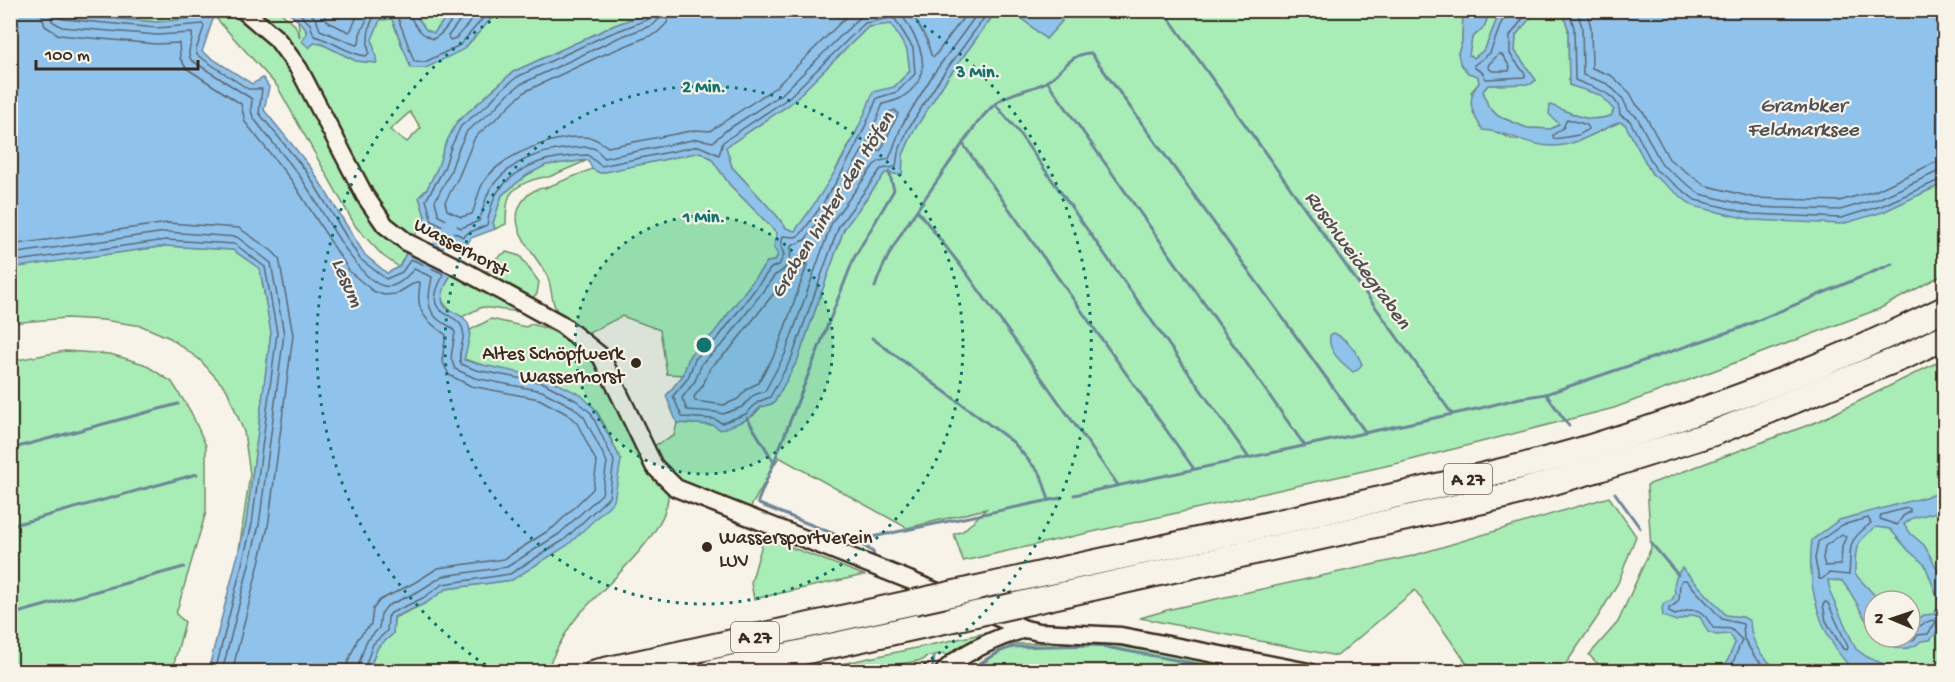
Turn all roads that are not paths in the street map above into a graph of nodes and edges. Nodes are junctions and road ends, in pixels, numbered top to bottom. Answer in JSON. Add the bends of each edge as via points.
{"nodes":[{"id":1,"x":243,"y":10,"type":"edge"},
{"id":2,"x":1944,"y":309,"type":"edge"},
{"id":3,"x":1944,"y":337,"type":"edge"},
{"id":4,"x":1025,"y":629,"type":"junction"},
{"id":5,"x":596,"y":672,"type":"edge"},
{"id":6,"x":712,"y":672,"type":"edge"},
{"id":7,"x":944,"y":672,"type":"edge"},
{"id":8,"x":1310,"y":672,"type":"edge"}],
"edges":[{"from":1,"to":4,"type":"street","name":"Wasserhorst","via":[[277,39],[299,69],[384,225],[408,243],[561,324],[601,356],[654,466],[676,488]]},
{"from":2,"to":5,"type":"highway","number":"A 27","bridge":true,"via":[[1815,368],[1706,409],[1501,471]]},
{"from":3,"to":6,"type":"highway","number":"A 27","bridge":true,"via":[[1898,360],[1713,433],[1506,496]]},
{"from":4,"to":7,"type":"street","via":[[1005,634],[956,660]]},
{"from":4,"to":8,"type":"street","via":[[1121,636]]}]}
